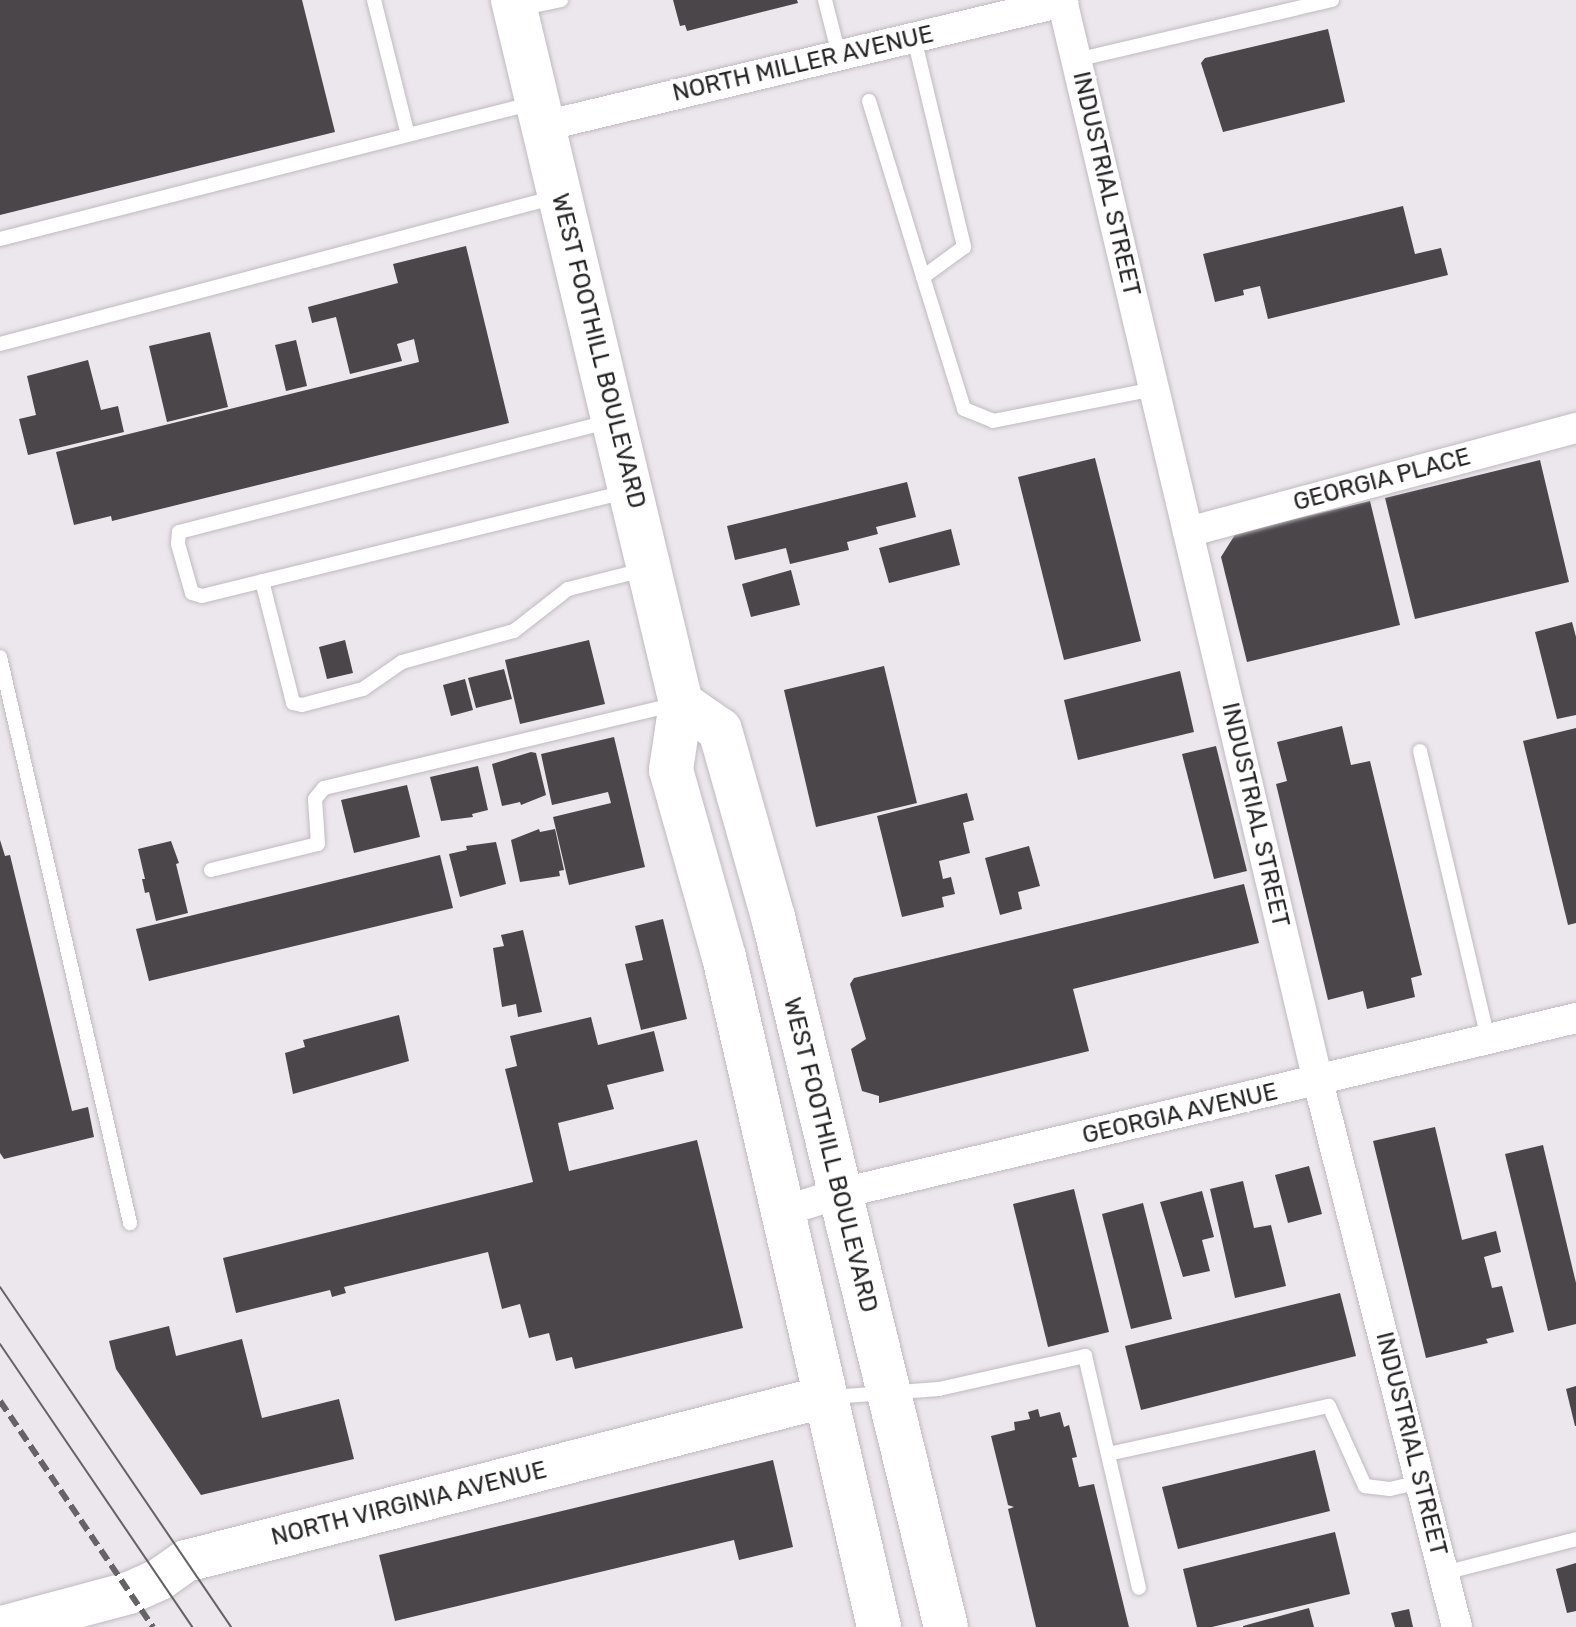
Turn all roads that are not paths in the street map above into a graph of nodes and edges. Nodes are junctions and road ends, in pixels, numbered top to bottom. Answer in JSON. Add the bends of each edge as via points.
{"nodes":[{"id":1,"x":374,"y":0,"type":"edge"},
{"id":2,"x":561,"y":0,"type":"edge"},
{"id":3,"x":825,"y":0,"type":"edge"},
{"id":4,"x":1332,"y":0,"type":"edge"},
{"id":5,"x":1063,"y":1,"type":"edge"},
{"id":6,"x":515,"y":5,"type":"edge"},
{"id":7,"x":914,"y":38,"type":"junction"},
{"id":8,"x":839,"y":55,"type":"junction"},
{"id":9,"x":1076,"y":60,"type":"junction"},
{"id":10,"x":869,"y":101,"type":"dead end"},
{"id":11,"x":541,"y":114,"type":"junction"},
{"id":12,"x":408,"y":135,"type":"junction"},
{"id":13,"x":561,"y":196,"type":"junction"},
{"id":14,"x":0,"y":239,"type":"edge"},
{"id":15,"x":923,"y":277,"type":"junction"},
{"id":16,"x":0,"y":344,"type":"edge"},
{"id":17,"x":1155,"y":389,"type":"junction"},
{"id":18,"x":615,"y":420,"type":"junction"},
{"id":19,"x":1576,"y":428,"type":"edge"},
{"id":20,"x":632,"y":490,"type":"junction"},
{"id":21,"x":1188,"y":532,"type":"junction"},
{"id":22,"x":651,"y":568,"type":"junction"},
{"id":23,"x":262,"y":581,"type":"junction"},
{"id":24,"x":0,"y":657,"type":"edge"},
{"id":25,"x":681,"y":703,"type":"junction"},
{"id":26,"x":1420,"y":751,"type":"dead end"},
{"id":27,"x":211,"y":870,"type":"dead end"},
{"id":28,"x":1576,"y":1018,"type":"edge"},
{"id":29,"x":1488,"y":1039,"type":"junction"},
{"id":30,"x":1318,"y":1081,"type":"junction"},
{"id":31,"x":838,"y":1194,"type":"junction"},
{"id":32,"x":784,"y":1211,"type":"junction"},
{"id":33,"x":130,"y":1223,"type":"dead end"},
{"id":34,"x":891,"y":1395,"type":"junction"},
{"id":35,"x":824,"y":1397,"type":"junction"},
{"id":36,"x":1108,"y":1454,"type":"junction"},
{"id":37,"x":1421,"y":1482,"type":"junction"},
{"id":38,"x":1576,"y":1539,"type":"edge"},
{"id":39,"x":1444,"y":1573,"type":"junction"},
{"id":40,"x":1139,"y":1588,"type":"dead end"},
{"id":41,"x":2,"y":1627,"type":"edge"},
{"id":42,"x":879,"y":1627,"type":"edge"},
{"id":43,"x":946,"y":1627,"type":"edge"},
{"id":44,"x":1457,"y":1627,"type":"edge"}],
"edges":[{"from":1,"to":12,"type":"lane"},
{"from":2,"to":6,"type":"lane"},
{"from":3,"to":8,"type":"lane"},
{"from":4,"to":9,"type":"lane"},
{"from":5,"to":7,"type":"street","name":"NORTH MILLER AVENUE"},
{"from":5,"to":9,"type":"street","name":"INDUSTRIAL STREET"},
{"from":6,"to":11,"type":"main road","name":"WEST FOOTHILL BOULEVARD"},
{"from":7,"to":8,"type":"street","name":"NORTH MILLER AVENUE"},
{"from":7,"to":15,"type":"lane","via":[[964,247]]},
{"from":8,"to":11,"type":"street","name":"NORTH MILLER AVENUE"},
{"from":9,"to":17,"type":"street","name":"INDUSTRIAL STREET"},
{"from":10,"to":15,"type":"lane"},
{"from":11,"to":12,"type":"lane"},
{"from":11,"to":13,"type":"main road","name":"WEST FOOTHILL BOULEVARD"},
{"from":12,"to":14,"type":"lane"},
{"from":13,"to":16,"type":"lane"},
{"from":13,"to":18,"type":"main road","name":"WEST FOOTHILL BOULEVARD"},
{"from":15,"to":17,"type":"lane","via":[[964,409],[993,421]]},
{"from":17,"to":21,"type":"street","name":"INDUSTRIAL STREET"},
{"from":18,"to":20,"type":"main road","name":"WEST FOOTHILL BOULEVARD"},
{"from":18,"to":23,"type":"lane","via":[[179,532],[178,544],[196,597]]},
{"from":19,"to":21,"type":"street","name":"GEORGIA PLACE"},
{"from":20,"to":22,"type":"main road","name":"WEST FOOTHILL BOULEVARD"},
{"from":20,"to":23,"type":"lane"},
{"from":21,"to":30,"type":"street","name":"INDUSTRIAL STREET"},
{"from":22,"to":23,"type":"lane","via":[[568,589],[514,631],[402,662],[363,689],[302,705],[293,703]]},
{"from":22,"to":25,"type":"main road","name":"WEST FOOTHILL BOULEVARD"},
{"from":24,"to":33,"type":"lane"},
{"from":25,"to":27,"type":"lane","via":[[324,788],[315,799],[318,844]]},
{"from":25,"to":31,"type":"main road","name":"WEST FOOTHILL BOULEVARD","via":[[720,730],[773,917]]},
{"from":25,"to":32,"type":"main road","name":"WEST FOOTHILL BOULEVARD","via":[[671,770],[724,957]]},
{"from":26,"to":29,"type":"lane"},
{"from":28,"to":29,"type":"street","name":"GEORGIA AVENUE"},
{"from":29,"to":30,"type":"street","name":"GEORGIA AVENUE"},
{"from":30,"to":31,"type":"street","name":"GEORGIA AVENUE"},
{"from":30,"to":37,"type":"street","name":"INDUSTRIAL STREET"},
{"from":31,"to":32,"type":"street","name":"GEORGIA AVENUE"},
{"from":31,"to":34,"type":"main road","name":"WEST FOOTHILL BOULEVARD"},
{"from":32,"to":35,"type":"main road","name":"WEST FOOTHILL BOULEVARD"},
{"from":34,"to":35,"type":"lane"},
{"from":34,"to":36,"type":"lane","via":[[1085,1356]]},
{"from":34,"to":43,"type":"main road","name":"WEST FOOTHILL BOULEVARD"},
{"from":35,"to":41,"type":"street","name":"NORTH VIRGINIA AVENUE","via":[[186,1561],[129,1593]]},
{"from":35,"to":42,"type":"main road","name":"WEST FOOTHILL BOULEVARD"},
{"from":36,"to":37,"type":"lane","via":[[1329,1406],[1365,1486],[1390,1489]]},
{"from":36,"to":40,"type":"lane"},
{"from":37,"to":39,"type":"street","name":"INDUSTRIAL STREET"},
{"from":38,"to":39,"type":"lane"},
{"from":39,"to":44,"type":"street","name":"INDUSTRIAL STREET"}]}
